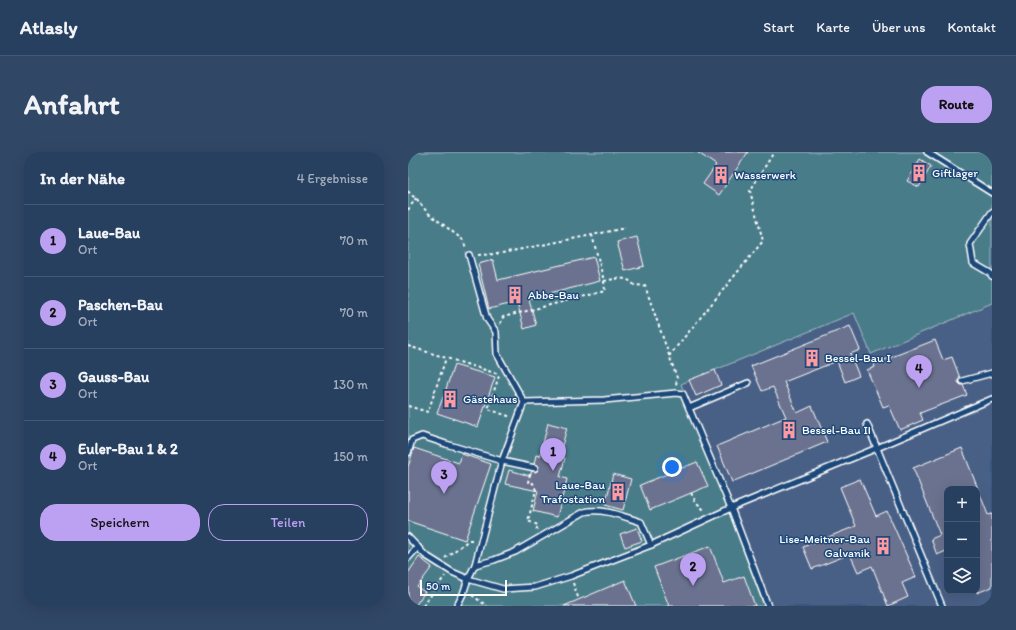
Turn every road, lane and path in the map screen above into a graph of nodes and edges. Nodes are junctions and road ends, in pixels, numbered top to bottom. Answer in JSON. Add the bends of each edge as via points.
{"nodes":[{"id":1,"x":774,"y":152,"type":"edge"},
{"id":2,"x":927,"y":152,"type":"edge"},
{"id":3,"x":408,"y":191,"type":"edge"},
{"id":4,"x":992,"y":194,"type":"edge"},
{"id":5,"x":416,"y":198,"type":"junction"},
{"id":6,"x":408,"y":210,"type":"edge"},
{"id":7,"x":992,"y":212,"type":"edge"},
{"id":8,"x":625,"y":228,"type":"dead end"},
{"id":9,"x":592,"y":235,"type":"junction"},
{"id":10,"x":469,"y":256,"type":"junction"},
{"id":11,"x":992,"y":276,"type":"edge"},
{"id":12,"x":604,"y":281,"type":"junction"},
{"id":13,"x":496,"y":332,"type":"junction"},
{"id":14,"x":408,"y":346,"type":"edge"},
{"id":15,"x":670,"y":356,"type":"junction"},
{"id":16,"x":446,"y":358,"type":"junction"},
{"id":17,"x":992,"y":372,"type":"edge"},
{"id":18,"x":508,"y":373,"type":"junction"},
{"id":19,"x":500,"y":375,"type":"junction"},
{"id":20,"x":962,"y":382,"type":"dead end"},
{"id":21,"x":748,"y":383,"type":"dead end"},
{"id":22,"x":676,"y":393,"type":"junction"},
{"id":23,"x":992,"y":399,"type":"edge"},
{"id":24,"x":524,"y":402,"type":"junction"},
{"id":25,"x":408,"y":406,"type":"edge"},
{"id":26,"x":690,"y":408,"type":"junction"},
{"id":27,"x":518,"y":420,"type":"junction"},
{"id":28,"x":867,"y":424,"type":"dead end"},
{"id":29,"x":878,"y":448,"type":"junction"},
{"id":30,"x":408,"y":453,"type":"edge"},
{"id":31,"x":502,"y":461,"type":"junction"},
{"id":32,"x":533,"y":467,"type":"joint"},
{"id":33,"x":691,"y":493,"type":"dead end"},
{"id":34,"x":732,"y":508,"type":"junction"},
{"id":35,"x":712,"y":517,"type":"junction"},
{"id":36,"x":408,"y":537,"type":"edge"},
{"id":37,"x":481,"y":541,"type":"junction"},
{"id":38,"x":534,"y":541,"type":"junction"},
{"id":39,"x":651,"y":545,"type":"junction"},
{"id":40,"x":418,"y":546,"type":"junction"},
{"id":41,"x":408,"y":558,"type":"edge"},
{"id":42,"x":438,"y":563,"type":"junction"},
{"id":43,"x":475,"y":565,"type":"junction"},
{"id":44,"x":449,"y":570,"type":"junction"},
{"id":45,"x":571,"y":576,"type":"junction"},
{"id":46,"x":468,"y":579,"type":"junction"},
{"id":47,"x":463,"y":594,"type":"junction"},
{"id":48,"x":579,"y":600,"type":"dead end"},
{"id":49,"x":423,"y":606,"type":"edge"},
{"id":50,"x":457,"y":606,"type":"edge"},
{"id":51,"x":487,"y":606,"type":"edge"},
{"id":52,"x":768,"y":606,"type":"edge"},
{"id":53,"x":942,"y":606,"type":"edge"}],
"edges":[{"from":1,"to":15,"type":"path","via":[[750,191],[763,241]]},
{"from":2,"to":4,"type":"lane"},
{"from":3,"to":5,"type":"path"},
{"from":5,"to":6,"type":"path"},
{"from":5,"to":10,"type":"path","via":[[427,212],[463,240]]},
{"from":7,"to":11,"type":"lane","via":[[970,244],[973,263]]},
{"from":8,"to":9,"type":"path"},
{"from":9,"to":10,"type":"path","via":[[497,254]]},
{"from":9,"to":12,"type":"path"},
{"from":10,"to":13,"type":"lane","via":[[487,319]]},
{"from":12,"to":13,"type":"path","via":[[605,291],[504,317]]},
{"from":12,"to":15,"type":"path","via":[[619,278],[630,280],[634,285],[645,286]]},
{"from":13,"to":18,"type":"lane","via":[[497,354]]},
{"from":14,"to":16,"type":"path"},
{"from":15,"to":22,"type":"path","via":[[677,378]]},
{"from":16,"to":19,"type":"path"},
{"from":16,"to":25,"type":"path","via":[[428,412]]},
{"from":17,"to":20,"type":"lane"},
{"from":18,"to":19,"type":"path"},
{"from":18,"to":24,"type":"lane"},
{"from":19,"to":27,"type":"path","via":[[488,409]]},
{"from":21,"to":26,"type":"lane"},
{"from":22,"to":24,"type":"lane","via":[[604,400]]},
{"from":22,"to":26,"type":"lane","via":[[683,394]]},
{"from":23,"to":29,"type":"lane"},
{"from":24,"to":27,"type":"lane"},
{"from":26,"to":34,"type":"lane"},
{"from":27,"to":31,"type":"lane"},
{"from":28,"to":29,"type":"lane"},
{"from":29,"to":34,"type":"lane"},
{"from":29,"to":53,"type":"lane"},
{"from":30,"to":31,"type":"lane","via":[[412,440],[422,436]]},
{"from":31,"to":32,"type":"lane"},
{"from":31,"to":37,"type":"lane"},
{"from":32,"to":38,"type":"path","via":[[528,482],[532,483],[536,490],[528,521],[538,525]]},
{"from":33,"to":35,"type":"path","via":[[696,502]]},
{"from":34,"to":35,"type":"lane"},
{"from":34,"to":52,"type":"lane"},
{"from":35,"to":39,"type":"lane"},
{"from":36,"to":40,"type":"lane"},
{"from":37,"to":42,"type":"path","via":[[469,540]]},
{"from":37,"to":43,"type":"lane"},
{"from":38,"to":39,"type":"lane","via":[[584,512],[594,510],[641,522]]},
{"from":38,"to":43,"type":"lane","via":[[516,552]]},
{"from":39,"to":45,"type":"lane"},
{"from":40,"to":41,"type":"lane"},
{"from":40,"to":42,"type":"lane"},
{"from":42,"to":44,"type":"lane"},
{"from":43,"to":46,"type":"lane"},
{"from":44,"to":46,"type":"lane"},
{"from":44,"to":49,"type":"path"},
{"from":45,"to":46,"type":"lane","via":[[535,587],[503,590]]},
{"from":45,"to":48,"type":"path"},
{"from":46,"to":47,"type":"lane"},
{"from":47,"to":50,"type":"lane"},
{"from":47,"to":51,"type":"path","via":[[473,596]]}]}
